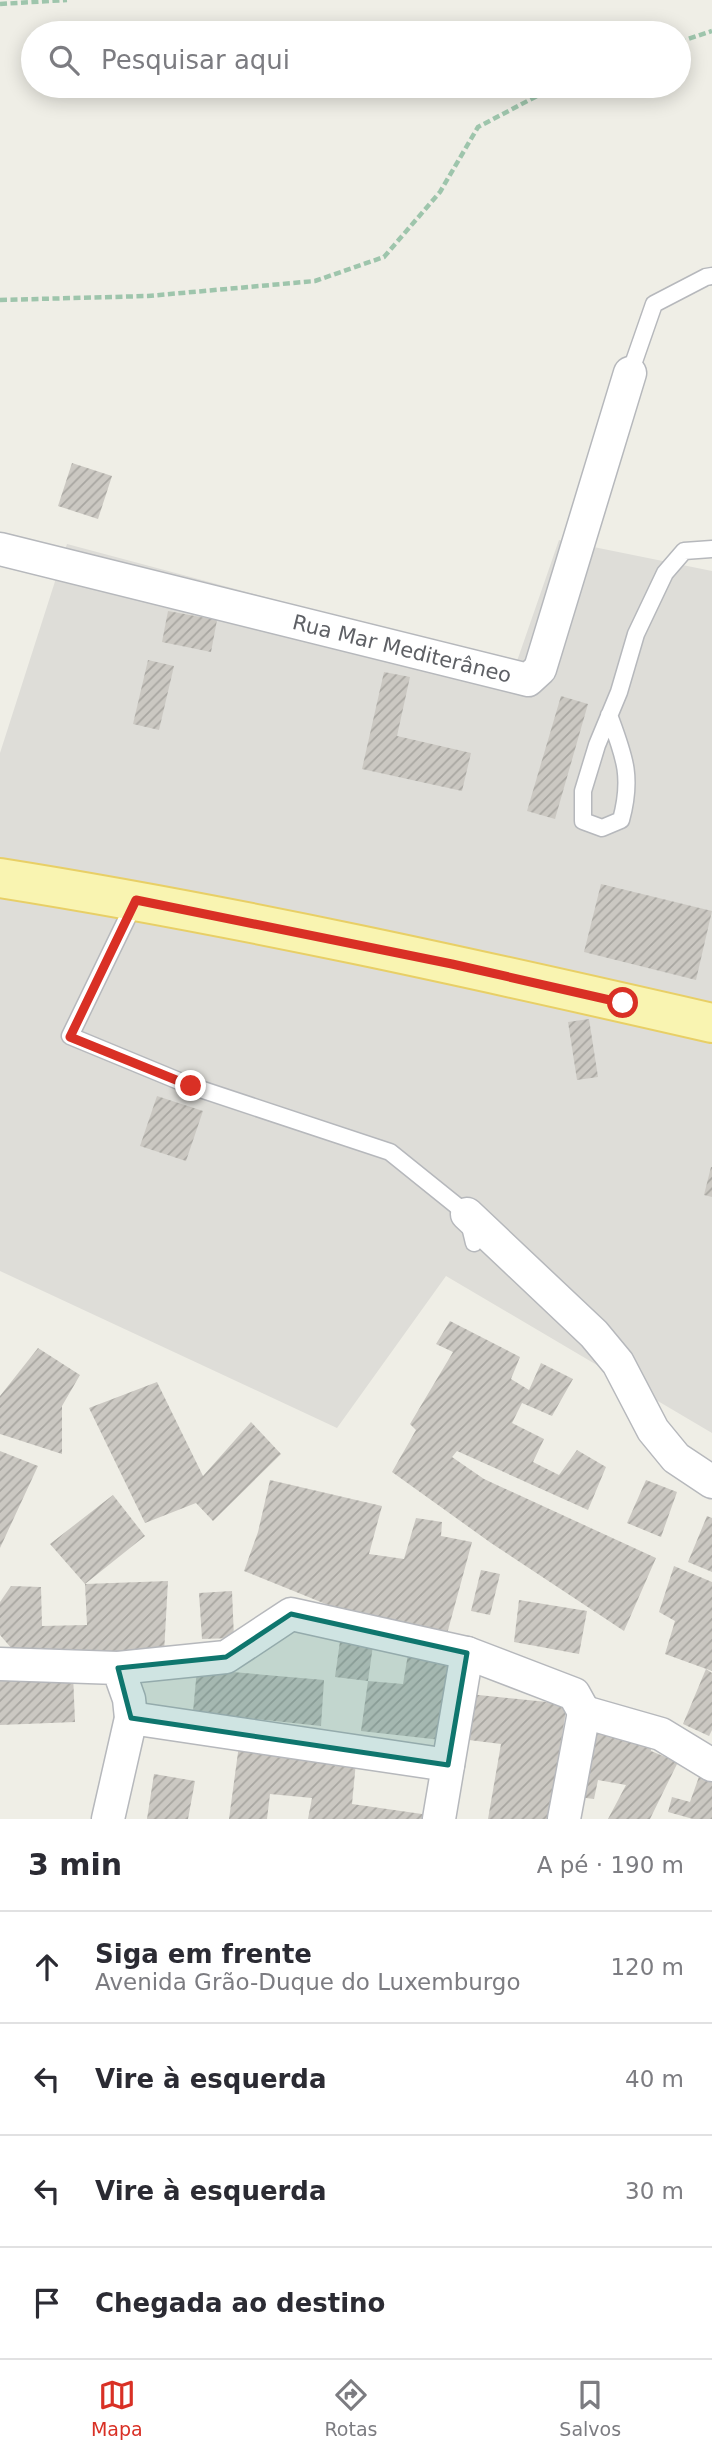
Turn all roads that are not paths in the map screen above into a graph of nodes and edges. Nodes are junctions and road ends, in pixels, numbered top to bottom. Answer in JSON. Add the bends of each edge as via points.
{"nodes":[{"id":1,"x":712,"y":276,"type":"edge"},
{"id":2,"x":630,"y":373,"type":"joint"},
{"id":3,"x":0,"y":549,"type":"edge"},
{"id":4,"x":712,"y":549,"type":"edge"},
{"id":5,"x":609,"y":715,"type":"junction"},
{"id":6,"x":0,"y":878,"type":"edge"},
{"id":7,"x":136,"y":900,"type":"junction"},
{"id":8,"x":712,"y":1023,"type":"edge"},
{"id":9,"x":470,"y":1229,"type":"joint"},
{"id":10,"x":712,"y":1482,"type":"edge"},
{"id":11,"x":467,"y":1653,"type":"junction"},
{"id":12,"x":0,"y":1664,"type":"edge"},
{"id":13,"x":118,"y":1668,"type":"junction"},
{"id":14,"x":584,"y":1712,"type":"junction"},
{"id":15,"x":131,"y":1718,"type":"junction"},
{"id":16,"x":448,"y":1765,"type":"junction"},
{"id":17,"x":712,"y":1765,"type":"edge"},
{"id":18,"x":108,"y":1819,"type":"edge"},
{"id":19,"x":439,"y":1819,"type":"edge"},
{"id":20,"x":564,"y":1819,"type":"edge"}],
"edges":[{"from":1,"to":2,"type":"lane","via":[[654,304]]},
{"from":2,"to":3,"type":"street","name":"Rua Mar Mediterâneo","via":[[540,669],[528,680]]},
{"from":4,"to":5,"type":"lane","via":[[684,551],[665,573],[636,634]]},
{"from":5,"to":5,"type":"lane","via":[[583,791],[583,821],[602,828],[621,820],[628,795],[626,759]]},
{"from":6,"to":7,"type":"main road"},
{"from":7,"to":8,"type":"main road"},
{"from":7,"to":9,"type":"lane","via":[[70,1037],[191,1086],[390,1152]]},
{"from":9,"to":10,"type":"street","via":[[594,1334],[618,1363],[653,1430],[676,1458]]},
{"from":11,"to":13,"type":"street","via":[[291,1614],[226,1657]]},
{"from":11,"to":14,"type":"street","via":[[574,1694]]},
{"from":11,"to":16,"type":"street"},
{"from":12,"to":13,"type":"street"},
{"from":13,"to":15,"type":"street"},
{"from":14,"to":17,"type":"street","via":[[661,1734]]},
{"from":14,"to":20,"type":"street"},
{"from":15,"to":16,"type":"street"},
{"from":15,"to":18,"type":"street"},
{"from":16,"to":19,"type":"street"}]}
